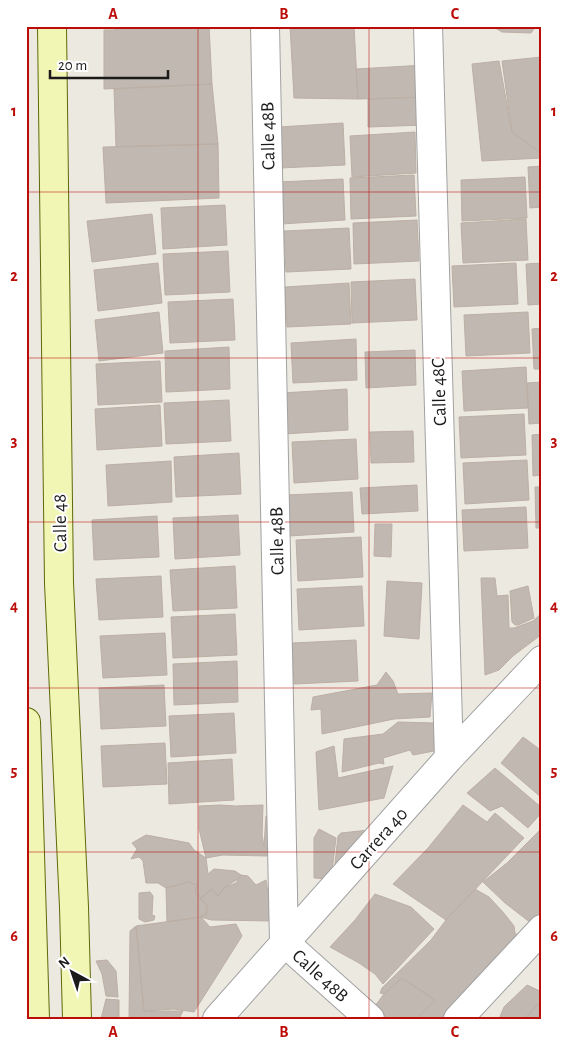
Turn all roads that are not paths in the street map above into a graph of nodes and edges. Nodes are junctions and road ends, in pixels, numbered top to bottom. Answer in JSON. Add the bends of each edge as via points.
{"nodes":[{"id":1,"x":52,"y":26,"type":"edge"},
{"id":2,"x":265,"y":26,"type":"edge"},
{"id":3,"x":428,"y":26,"type":"edge"},
{"id":4,"x":542,"y":660,"type":"edge"},
{"id":5,"x":26,"y":722,"type":"edge"},
{"id":6,"x":449,"y":758,"type":"junction"},
{"id":7,"x":542,"y":929,"type":"edge"},
{"id":8,"x":284,"y":942,"type":"junction"},
{"id":9,"x":35,"y":1019,"type":"edge"},
{"id":10,"x":77,"y":1019,"type":"edge"},
{"id":11,"x":217,"y":1019,"type":"edge"},
{"id":12,"x":370,"y":1019,"type":"edge"},
{"id":13,"x":458,"y":1019,"type":"edge"}],
"edges":[{"from":1,"to":10,"type":"main road","name":"Calle 48","via":[[60,583]]},
{"from":2,"to":8,"type":"street","name":"Calle 48B"},
{"from":3,"to":6,"type":"street","name":"Calle 48C"},
{"from":4,"to":6,"type":"street","name":"Carrera 40"},
{"from":5,"to":9,"type":"main road"},
{"from":6,"to":8,"type":"street","name":"Carrera 40"},
{"from":7,"to":13,"type":"street"},
{"from":8,"to":11,"type":"street","name":"Carrera 40"},
{"from":8,"to":12,"type":"street","name":"Calle 48B"}]}
